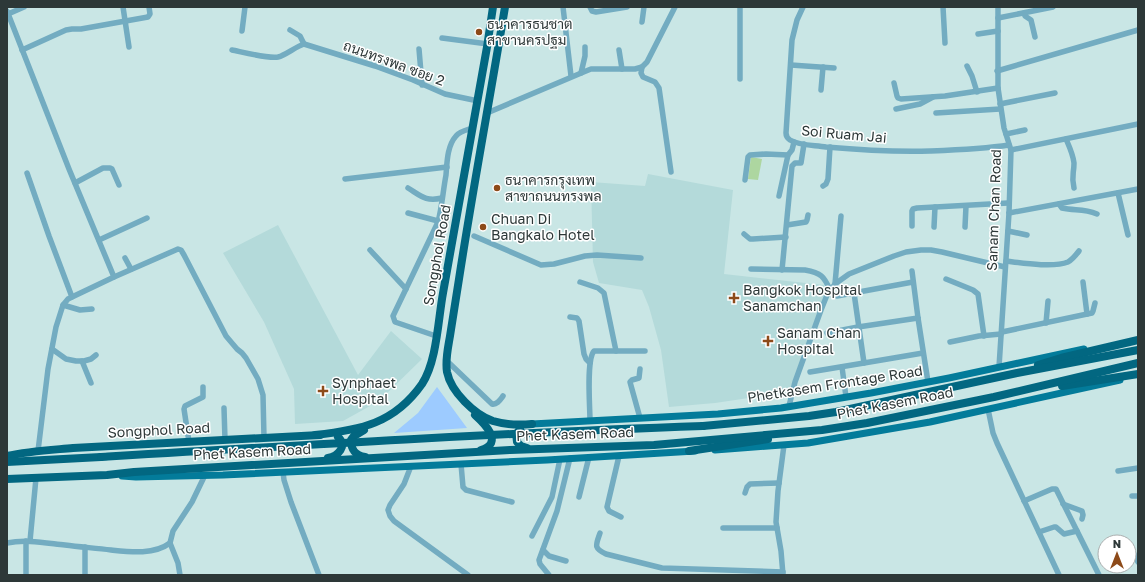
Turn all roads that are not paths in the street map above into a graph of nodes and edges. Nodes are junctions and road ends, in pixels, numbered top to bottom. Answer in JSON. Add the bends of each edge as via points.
{"nodes":[{"id":1,"x":24,"y":7,"type":"edge"},
{"id":2,"x":123,"y":7,"type":"edge"},
{"id":3,"x":149,"y":7,"type":"edge"},
{"id":4,"x":245,"y":7,"type":"edge"},
{"id":5,"x":493,"y":7,"type":"edge"},
{"id":6,"x":505,"y":7,"type":"edge"},
{"id":7,"x":563,"y":7,"type":"edge"},
{"id":8,"x":590,"y":7,"type":"edge"},
{"id":9,"x":627,"y":7,"type":"edge"},
{"id":10,"x":644,"y":7,"type":"edge"},
{"id":11,"x":675,"y":7,"type":"edge"},
{"id":12,"x":740,"y":7,"type":"edge"},
{"id":13,"x":803,"y":7,"type":"edge"},
{"id":14,"x":943,"y":7,"type":"edge"},
{"id":15,"x":998,"y":7,"type":"edge"},
{"id":16,"x":1053,"y":7,"type":"edge"},
{"id":17,"x":8,"y":13,"type":"edge"},
{"id":18,"x":1024,"y":13,"type":"junction"},
{"id":19,"x":998,"y":18,"type":"junction"},
{"id":20,"x":125,"y":21,"type":"junction"},
{"id":21,"x":642,"y":22,"type":"dead end"},
{"id":22,"x":242,"y":30,"type":"dead end"},
{"id":23,"x":290,"y":30,"type":"dead end"},
{"id":24,"x":1138,"y":30,"type":"edge"},
{"id":25,"x":998,"y":31,"type":"junction"},
{"id":26,"x":978,"y":34,"type":"dead end"},
{"id":27,"x":1035,"y":37,"type":"dead end"},
{"id":28,"x":442,"y":38,"type":"dead end"},
{"id":29,"x":945,"y":43,"type":"dead end"},
{"id":30,"x":304,"y":44,"type":"junction"},
{"id":31,"x":488,"y":44,"type":"junction"},
{"id":32,"x":129,"y":47,"type":"dead end"},
{"id":33,"x":585,"y":47,"type":"dead end"},
{"id":34,"x":419,"y":49,"type":"dead end"},
{"id":35,"x":22,"y":50,"type":"junction"},
{"id":36,"x":232,"y":50,"type":"dead end"},
{"id":37,"x":619,"y":50,"type":"dead end"},
{"id":38,"x":791,"y":65,"type":"junction"},
{"id":39,"x":967,"y":66,"type":"dead end"},
{"id":40,"x":642,"y":67,"type":"junction"},
{"id":41,"x":823,"y":67,"type":"junction"},
{"id":42,"x":834,"y":68,"type":"dead end"},
{"id":43,"x":622,"y":69,"type":"junction"},
{"id":44,"x":998,"y":70,"type":"junction"},
{"id":45,"x":581,"y":73,"type":"junction"},
{"id":46,"x":571,"y":76,"type":"junction"},
{"id":47,"x":740,"y":79,"type":"dead end"},
{"id":48,"x":894,"y":83,"type":"dead end"},
{"id":49,"x":422,"y":85,"type":"junction"},
{"id":50,"x":998,"y":88,"type":"junction"},
{"id":51,"x":821,"y":90,"type":"dead end"},
{"id":52,"x":977,"y":92,"type":"junction"},
{"id":53,"x":1055,"y":93,"type":"dead end"},
{"id":54,"x":935,"y":96,"type":"junction"},
{"id":55,"x":478,"y":101,"type":"junction"},
{"id":56,"x":1000,"y":106,"type":"junction"},
{"id":57,"x":896,"y":109,"type":"dead end"},
{"id":58,"x":487,"y":113,"type":"junction"},
{"id":59,"x":936,"y":113,"type":"dead end"},
{"id":60,"x":1138,"y":124,"type":"edge"},
{"id":61,"x":473,"y":128,"type":"junction"},
{"id":62,"x":1025,"y":130,"type":"dead end"},
{"id":63,"x":1006,"y":134,"type":"junction"},
{"id":64,"x":1066,"y":139,"type":"junction"},
{"id":65,"x":794,"y":142,"type":"junction"},
{"id":66,"x":804,"y":144,"type":"junction"},
{"id":67,"x":830,"y":147,"type":"junction"},
{"id":68,"x":1010,"y":148,"type":"junction"},
{"id":69,"x":788,"y":155,"type":"junction"},
{"id":70,"x":447,"y":167,"type":"junction"},
{"id":71,"x":671,"y":172,"type":"dead end"},
{"id":72,"x":27,"y":173,"type":"dead end"},
{"id":73,"x":345,"y":179,"type":"dead end"},
{"id":74,"x":745,"y":180,"type":"dead end"},
{"id":75,"x":75,"y":184,"type":"junction"},
{"id":76,"x":119,"y":185,"type":"dead end"},
{"id":77,"x":823,"y":186,"type":"dead end"},
{"id":78,"x":408,"y":188,"type":"dead end"},
{"id":79,"x":1074,"y":188,"type":"dead end"},
{"id":80,"x":1138,"y":189,"type":"edge"},
{"id":81,"x":1118,"y":193,"type":"junction"},
{"id":82,"x":779,"y":196,"type":"dead end"},
{"id":83,"x":442,"y":198,"type":"junction"},
{"id":84,"x":1008,"y":203,"type":"junction"},
{"id":85,"x":1059,"y":204,"type":"junction"},
{"id":86,"x":966,"y":206,"type":"junction"},
{"id":87,"x":935,"y":207,"type":"junction"},
{"id":88,"x":408,"y":213,"type":"dead end"},
{"id":89,"x":1009,"y":213,"type":"junction"},
{"id":90,"x":1097,"y":214,"type":"dead end"},
{"id":91,"x":808,"y":215,"type":"dead end"},
{"id":92,"x":841,"y":216,"type":"dead end"},
{"id":93,"x":147,"y":218,"type":"dead end"},
{"id":94,"x":438,"y":221,"type":"junction"},
{"id":95,"x":456,"y":222,"type":"junction"},
{"id":96,"x":468,"y":223,"type":"junction"},
{"id":97,"x":787,"y":225,"type":"junction"},
{"id":98,"x":912,"y":226,"type":"dead end"},
{"id":99,"x":934,"y":227,"type":"dead end"},
{"id":100,"x":965,"y":227,"type":"dead end"},
{"id":101,"x":1008,"y":231,"type":"junction"},
{"id":102,"x":744,"y":234,"type":"dead end"},
{"id":103,"x":1027,"y":235,"type":"dead end"},
{"id":104,"x":1128,"y":235,"type":"dead end"},
{"id":105,"x":474,"y":236,"type":"dead end"},
{"id":106,"x":786,"y":237,"type":"junction"},
{"id":107,"x":99,"y":240,"type":"junction"},
{"id":108,"x":370,"y":250,"type":"dead end"},
{"id":109,"x":1079,"y":251,"type":"dead end"},
{"id":110,"x":126,"y":258,"type":"dead end"},
{"id":111,"x":641,"y":258,"type":"dead end"},
{"id":112,"x":1005,"y":264,"type":"junction"},
{"id":113,"x":131,"y":269,"type":"junction"},
{"id":114,"x":751,"y":269,"type":"dead end"},
{"id":115,"x":782,"y":270,"type":"junction"},
{"id":116,"x":912,"y":271,"type":"dead end"},
{"id":117,"x":114,"y":276,"type":"junction"},
{"id":118,"x":946,"y":279,"type":"dead end"},
{"id":119,"x":580,"y":282,"type":"dead end"},
{"id":120,"x":913,"y":282,"type":"junction"},
{"id":121,"x":1082,"y":282,"type":"dead end"},
{"id":122,"x":835,"y":284,"type":"junction"},
{"id":123,"x":406,"y":289,"type":"junction"},
{"id":124,"x":830,"y":290,"type":"junction"},
{"id":125,"x":854,"y":293,"type":"junction"},
{"id":126,"x":837,"y":296,"type":"dead end"},
{"id":127,"x":72,"y":297,"type":"junction"},
{"id":128,"x":1048,"y":301,"type":"dead end"},
{"id":129,"x":1095,"y":303,"type":"dead end"},
{"id":130,"x":63,"y":304,"type":"junction"},
{"id":131,"x":92,"y":309,"type":"dead end"},
{"id":132,"x":1087,"y":314,"type":"junction"},
{"id":133,"x":570,"y":317,"type":"dead end"},
{"id":134,"x":918,"y":318,"type":"junction"},
{"id":135,"x":1046,"y":323,"type":"junction"},
{"id":136,"x":858,"y":327,"type":"junction"},
{"id":137,"x":827,"y":333,"type":"dead end"},
{"id":138,"x":1001,"y":333,"type":"junction"},
{"id":139,"x":436,"y":336,"type":"junction"},
{"id":140,"x":984,"y":336,"type":"junction"},
{"id":141,"x":1138,"y":339,"type":"edge"},
{"id":142,"x":950,"y":342,"type":"dead end"},
{"id":143,"x":52,"y":349,"type":"junction"},
{"id":144,"x":1138,"y":350,"type":"edge"},
{"id":145,"x":616,"y":351,"type":"junction"},
{"id":146,"x":645,"y":351,"type":"dead end"},
{"id":147,"x":923,"y":353,"type":"junction"},
{"id":148,"x":96,"y":355,"type":"dead end"},
{"id":149,"x":82,"y":361,"type":"junction"},
{"id":150,"x":447,"y":361,"type":"junction"},
{"id":151,"x":590,"y":363,"type":"junction"},
{"id":152,"x":864,"y":363,"type":"junction"},
{"id":153,"x":1134,"y":364,"type":"edge"},
{"id":154,"x":842,"y":367,"type":"junction"},
{"id":155,"x":999,"y":367,"type":"junction"},
{"id":156,"x":640,"y":369,"type":"dead end"},
{"id":157,"x":810,"y":372,"type":"dead end"},
{"id":158,"x":1138,"y":377,"type":"edge"},
{"id":159,"x":989,"y":379,"type":"junction"},
{"id":160,"x":928,"y":382,"type":"junction"},
{"id":161,"x":91,"y":383,"type":"dead end"},
{"id":162,"x":203,"y":387,"type":"dead end"},
{"id":163,"x":1009,"y":393,"type":"junction"},
{"id":164,"x":502,"y":396,"type":"dead end"},
{"id":165,"x":846,"y":397,"type":"junction"},
{"id":166,"x":461,"y":398,"type":"junction"},
{"id":167,"x":789,"y":406,"type":"junction"},
{"id":168,"x":224,"y":408,"type":"dead end"},
{"id":169,"x":988,"y":409,"type":"junction"},
{"id":170,"x":640,"y":418,"type":"junction"},
{"id":171,"x":590,"y":421,"type":"junction"},
{"id":172,"x":375,"y":423,"type":"junction"},
{"id":173,"x":532,"y":424,"type":"junction"},
{"id":174,"x":822,"y":430,"type":"junction"},
{"id":175,"x":314,"y":435,"type":"junction"},
{"id":176,"x":264,"y":438,"type":"junction"},
{"id":177,"x":225,"y":440,"type":"junction"},
{"id":178,"x":189,"y":442,"type":"junction"},
{"id":179,"x":784,"y":445,"type":"junction"},
{"id":180,"x":532,"y":449,"type":"junction"},
{"id":181,"x":38,"y":451,"type":"junction"},
{"id":182,"x":689,"y":451,"type":"junction"},
{"id":183,"x":462,"y":452,"type":"junction"},
{"id":184,"x":7,"y":456,"type":"edge"},
{"id":185,"x":619,"y":456,"type":"junction"},
{"id":186,"x":374,"y":457,"type":"junction"},
{"id":187,"x":589,"y":457,"type":"junction"},
{"id":188,"x":570,"y":458,"type":"junction"},
{"id":189,"x":560,"y":459,"type":"junction"},
{"id":190,"x":7,"y":462,"type":"edge"},
{"id":191,"x":312,"y":462,"type":"junction"},
{"id":192,"x":460,"y":464,"type":"junction"},
{"id":193,"x":411,"y":466,"type":"junction"},
{"id":194,"x":1138,"y":468,"type":"edge"},
{"id":195,"x":1118,"y":471,"type":"dead end"},
{"id":196,"x":283,"y":472,"type":"junction"},
{"id":197,"x":107,"y":475,"type":"junction"},
{"id":198,"x":205,"y":475,"type":"junction"},
{"id":199,"x":36,"y":478,"type":"junction"},
{"id":200,"x":7,"y":479,"type":"edge"},
{"id":201,"x":779,"y":483,"type":"junction"},
{"id":202,"x":745,"y":493,"type":"dead end"},
{"id":203,"x":579,"y":497,"type":"dead end"},
{"id":204,"x":1024,"y":501,"type":"junction"},
{"id":205,"x":512,"y":502,"type":"dead end"},
{"id":206,"x":1063,"y":504,"type":"junction"},
{"id":207,"x":621,"y":516,"type":"dead end"},
{"id":208,"x":1082,"y":519,"type":"dead end"},
{"id":209,"x":723,"y":528,"type":"dead end"},
{"id":210,"x":777,"y":528,"type":"junction"},
{"id":211,"x":1077,"y":531,"type":"junction"},
{"id":212,"x":1040,"y":532,"type":"junction"},
{"id":213,"x":600,"y":533,"type":"dead end"},
{"id":214,"x":532,"y":536,"type":"dead end"},
{"id":215,"x":28,"y":541,"type":"junction"},
{"id":216,"x":7,"y":542,"type":"edge"},
{"id":217,"x":170,"y":543,"type":"junction"},
{"id":218,"x":85,"y":547,"type":"junction"},
{"id":219,"x":543,"y":550,"type":"junction"},
{"id":220,"x":566,"y":561,"type":"dead end"},
{"id":221,"x":666,"y":568,"type":"junction"},
{"id":222,"x":783,"y":574,"type":"edge"},
{"id":223,"x":26,"y":575,"type":"edge"},
{"id":224,"x":85,"y":575,"type":"edge"},
{"id":225,"x":180,"y":575,"type":"edge"},
{"id":226,"x":319,"y":575,"type":"edge"},
{"id":227,"x":468,"y":575,"type":"edge"},
{"id":228,"x":549,"y":575,"type":"edge"},
{"id":229,"x":664,"y":575,"type":"edge"},
{"id":230,"x":1059,"y":575,"type":"edge"},
{"id":231,"x":1099,"y":575,"type":"edge"}],
"edges":[{"from":1,"to":17,"type":"street"},
{"from":2,"to":20,"type":"street"},
{"from":3,"to":20,"type":"street","via":[[148,17]]},
{"from":4,"to":22,"type":"street"},
{"from":5,"to":31,"type":"highway","name":"Songphol Road"},
{"from":6,"to":58,"type":"highway","name":"Songphol Road"},
{"from":7,"to":46,"type":"street"},
{"from":8,"to":9,"type":"street","via":[[596,12]]},
{"from":10,"to":21,"type":"street"},
{"from":11,"to":40,"type":"street"},
{"from":12,"to":47,"type":"street"},
{"from":13,"to":38,"type":"street","name":"Soi Ruam Jai","via":[[795,28]]},
{"from":14,"to":29,"type":"street"},
{"from":15,"to":19,"type":"street","name":"Sanam Chan Road"},
{"from":16,"to":18,"type":"street"},
{"from":17,"to":35,"type":"street"},
{"from":18,"to":19,"type":"street"},
{"from":18,"to":27,"type":"street","via":[[1031,20]]},
{"from":19,"to":25,"type":"street","name":"Sanam Chan Road"},
{"from":20,"to":32,"type":"street"},
{"from":20,"to":35,"type":"street","via":[[66,30]]},
{"from":23,"to":30,"type":"street","via":[[300,36]]},
{"from":24,"to":44,"type":"street"},
{"from":25,"to":26,"type":"street"},
{"from":25,"to":44,"type":"street","name":"Sanam Chan Road"},
{"from":28,"to":31,"type":"street"},
{"from":30,"to":36,"type":"street","via":[[278,57]]},
{"from":30,"to":49,"type":"street","name":"ถนนทรงพล ซอย 2","via":[[375,66]]},
{"from":31,"to":55,"type":"highway","name":"Songphol Road"},
{"from":33,"to":45,"type":"street","via":[[586,56]]},
{"from":34,"to":49,"type":"street"},
{"from":35,"to":75,"type":"street"},
{"from":37,"to":43,"type":"street"},
{"from":38,"to":41,"type":"street"},
{"from":38,"to":65,"type":"street","name":"Soi Ruam Jai","via":[[786,136]]},
{"from":39,"to":52,"type":"street"},
{"from":40,"to":43,"type":"street"},
{"from":40,"to":71,"type":"street","via":[[643,77],[655,82],[659,88]]},
{"from":41,"to":42,"type":"street"},
{"from":41,"to":51,"type":"street"},
{"from":43,"to":45,"type":"street","via":[[591,69]]},
{"from":44,"to":50,"type":"street","name":"Sanam Chan Road"},
{"from":45,"to":46,"type":"street"},
{"from":46,"to":58,"type":"street"},
{"from":48,"to":54,"type":"street","via":[[898,98]]},
{"from":49,"to":55,"type":"street","name":"ถนนทรงพล ซอย 2","via":[[445,94]]},
{"from":50,"to":52,"type":"street"},
{"from":50,"to":56,"type":"street","name":"Sanam Chan Road"},
{"from":52,"to":54,"type":"street"},
{"from":53,"to":56,"type":"street"},
{"from":54,"to":57,"type":"street","via":[[920,104]]},
{"from":55,"to":61,"type":"highway","name":"Songphol Road"},
{"from":56,"to":59,"type":"street"},
{"from":56,"to":63,"type":"street","name":"Sanam Chan Road"},
{"from":58,"to":96,"type":"highway","name":"Songphol Road"},
{"from":60,"to":64,"type":"street","name":"Soi Ruam Jai"},
{"from":61,"to":70,"type":"street","via":[[456,136],[448,155]]},
{"from":61,"to":95,"type":"highway","name":"Songphol Road"},
{"from":62,"to":63,"type":"street"},
{"from":63,"to":68,"type":"street","name":"Sanam Chan Road"},
{"from":64,"to":68,"type":"street","name":"Soi Ruam Jai"},
{"from":64,"to":79,"type":"street","via":[[1074,163]]},
{"from":65,"to":66,"type":"street","name":"Soi Ruam Jai"},
{"from":65,"to":69,"type":"street"},
{"from":66,"to":67,"type":"street","name":"Soi Ruam Jai"},
{"from":66,"to":97,"type":"street","via":[[801,163],[794,163],[792,166]]},
{"from":67,"to":68,"type":"street","name":"Soi Ruam Jai","via":[[928,151]]},
{"from":67,"to":77,"type":"street","via":[[828,179]]},
{"from":68,"to":84,"type":"street","name":"Sanam Chan Road"},
{"from":69,"to":74,"type":"street","via":[[750,155]]},
{"from":69,"to":82,"type":"street"},
{"from":70,"to":73,"type":"street"},
{"from":70,"to":83,"type":"street"},
{"from":72,"to":127,"type":"street"},
{"from":75,"to":76,"type":"street","via":[[108,167],[112,169]]},
{"from":75,"to":107,"type":"street"},
{"from":78,"to":83,"type":"street","via":[[429,199]]},
{"from":80,"to":81,"type":"street"},
{"from":81,"to":85,"type":"street"},
{"from":81,"to":104,"type":"street"},
{"from":83,"to":94,"type":"street"},
{"from":84,"to":86,"type":"street"},
{"from":84,"to":89,"type":"street","name":"Sanam Chan Road"},
{"from":85,"to":89,"type":"street"},
{"from":85,"to":90,"type":"street","via":[[1062,208],[1081,209]]},
{"from":86,"to":87,"type":"street"},
{"from":86,"to":100,"type":"street"},
{"from":87,"to":98,"type":"street","via":[[913,209]]},
{"from":87,"to":99,"type":"street"},
{"from":88,"to":94,"type":"street"},
{"from":89,"to":101,"type":"street","name":"Sanam Chan Road"},
{"from":91,"to":97,"type":"street","via":[[806,222]]},
{"from":92,"to":122,"type":"street"},
{"from":93,"to":107,"type":"street"},
{"from":94,"to":123,"type":"street"},
{"from":95,"to":96,"type":"highway"},
{"from":95,"to":139,"type":"highway","name":"Songphol Road"},
{"from":96,"to":150,"type":"highway","name":"Songphol Road"},
{"from":97,"to":106,"type":"street"},
{"from":101,"to":103,"type":"street"},
{"from":101,"to":112,"type":"street","name":"Sanam Chan Road"},
{"from":102,"to":106,"type":"street","via":[[750,239]]},
{"from":105,"to":111,"type":"street","via":[[541,265],[597,255]]},
{"from":106,"to":115,"type":"street"},
{"from":107,"to":117,"type":"street"},
{"from":108,"to":123,"type":"street"},
{"from":109,"to":112,"type":"street","via":[[1073,259],[1058,264]]},
{"from":110,"to":113,"type":"street"},
{"from":112,"to":122,"type":"street","via":[[921,250],[887,258],[849,274]]},
{"from":112,"to":138,"type":"street","name":"Sanam Chan Road"},
{"from":113,"to":117,"type":"street"},
{"from":113,"to":176,"type":"street","via":[[175,250],[181,250],[226,336],[246,358],[258,379],[263,395]]},
{"from":114,"to":115,"type":"street"},
{"from":115,"to":124,"type":"street","via":[[805,270],[819,274]]},
{"from":116,"to":120,"type":"street"},
{"from":117,"to":127,"type":"street"},
{"from":118,"to":140,"type":"street","via":[[978,294]]},
{"from":119,"to":145,"type":"street","via":[[598,288],[604,293]]},
{"from":120,"to":125,"type":"street"},
{"from":120,"to":134,"type":"street"},
{"from":121,"to":132,"type":"street"},
{"from":122,"to":124,"type":"street"},
{"from":123,"to":139,"type":"street","via":[[394,316],[396,322]]},
{"from":124,"to":167,"type":"street","via":[[795,382]]},
{"from":125,"to":126,"type":"street"},
{"from":125,"to":136,"type":"street"},
{"from":127,"to":130,"type":"street"},
{"from":128,"to":135,"type":"street"},
{"from":129,"to":132,"type":"street","via":[[1092,313]]},
{"from":130,"to":131,"type":"street","via":[[80,310]]},
{"from":130,"to":143,"type":"street"},
{"from":132,"to":135,"type":"street"},
{"from":133,"to":151,"type":"street","via":[[579,321],[584,354]]},
{"from":134,"to":136,"type":"street"},
{"from":134,"to":147,"type":"street"},
{"from":135,"to":138,"type":"street"},
{"from":136,"to":137,"type":"street"},
{"from":136,"to":152,"type":"street"},
{"from":138,"to":140,"type":"street"},
{"from":138,"to":155,"type":"street","name":"Sanam Chan Road"},
{"from":139,"to":172,"type":"highway","name":"Songphol Road","via":[[430,368],[422,384],[394,413]]},
{"from":140,"to":142,"type":"street"},
{"from":141,"to":155,"type":"main road","name":"Phetkasem Frontage Road"},
{"from":141,"to":159,"type":"highway"},
{"from":143,"to":149,"type":"street","via":[[66,359]]},
{"from":143,"to":181,"type":"street"},
{"from":144,"to":159,"type":"highway","name":"Phet Kasem Road"},
{"from":145,"to":146,"type":"street"},
{"from":145,"to":151,"type":"street","via":[[594,351]]},
{"from":147,"to":152,"type":"street"},
{"from":147,"to":160,"type":"street"},
{"from":148,"to":149,"type":"street"},
{"from":149,"to":161,"type":"street"},
{"from":150,"to":164,"type":"street","via":[[492,404],[497,403]]},
{"from":150,"to":166,"type":"highway","name":"Songphol Road","via":[[451,384]]},
{"from":151,"to":171,"type":"street"},
{"from":152,"to":154,"type":"street"},
{"from":153,"to":163,"type":"highway","name":"Phet Kasem Road"},
{"from":154,"to":157,"type":"street"},
{"from":154,"to":165,"type":"street"},
{"from":155,"to":160,"type":"main road","name":"Phetkasem Frontage Road"},
{"from":156,"to":170,"type":"street","via":[[639,378],[630,382]]},
{"from":158,"to":163,"type":"highway"},
{"from":158,"to":169,"type":"main road"},
{"from":159,"to":190,"type":"highway","name":"Phet Kasem Road","bridge":true,"via":[[836,412],[703,426],[389,440]]},
{"from":160,"to":165,"type":"main road","name":"Phetkasem Frontage Road"},
{"from":162,"to":178,"type":"street","via":[[203,397],[185,406],[184,409]]},
{"from":163,"to":174,"type":"highway","name":"Phet Kasem Road"},
{"from":165,"to":167,"type":"main road","name":"Phetkasem Frontage Road"},
{"from":166,"to":173,"type":"highway","name":"Songphol Road","via":[[493,421],[518,425]]},
{"from":166,"to":183,"type":"highway","via":[[492,436],[492,442],[487,448]]},
{"from":167,"to":170,"type":"main road","name":"Phetkasem Frontage Road","via":[[718,414]]},
{"from":168,"to":177,"type":"street"},
{"from":169,"to":179,"type":"main road","via":[[930,422]]},
{"from":169,"to":204,"type":"street","via":[[993,433]]},
{"from":170,"to":171,"type":"main road","name":"Phetkasem Frontage Road"},
{"from":171,"to":173,"type":"main road","name":"Phetkasem Frontage Road"},
{"from":172,"to":175,"type":"highway","name":"Songphol Road","via":[[342,432]]},
{"from":172,"to":186,"type":"highway","via":[[351,440],[352,448],[357,454]]},
{"from":173,"to":180,"type":"highway","via":[[522,427],[516,437],[521,446]]},
{"from":174,"to":180,"type":"highway","name":"Phet Kasem Road","via":[[654,444]]},
{"from":174,"to":182,"type":"highway"},
{"from":175,"to":176,"type":"highway","name":"Songphol Road"},
{"from":175,"to":191,"type":"highway","via":[[337,437],[342,449],[336,456]]},
{"from":176,"to":177,"type":"highway","name":"Songphol Road"},
{"from":177,"to":178,"type":"highway","name":"Songphol Road"},
{"from":178,"to":181,"type":"highway","name":"Songphol Road"},
{"from":179,"to":182,"type":"main road"},
{"from":179,"to":201,"type":"street"},
{"from":180,"to":183,"type":"highway","name":"Phet Kasem Road"},
{"from":181,"to":184,"type":"highway","name":"Songphol Road"},
{"from":182,"to":185,"type":"main road"},
{"from":183,"to":186,"type":"highway","name":"Phet Kasem Road"},
{"from":185,"to":187,"type":"main road"},
{"from":185,"to":207,"type":"street","via":[[607,507],[609,511]]},
{"from":186,"to":191,"type":"highway","name":"Phet Kasem Road"},
{"from":187,"to":188,"type":"main road"},
{"from":187,"to":203,"type":"street"},
{"from":188,"to":189,"type":"main road"},
{"from":188,"to":219,"type":"street","via":[[557,511]]},
{"from":189,"to":192,"type":"main road"},
{"from":189,"to":214,"type":"street","via":[[552,497]]},
{"from":191,"to":197,"type":"highway","name":"Phet Kasem Road"},
{"from":192,"to":193,"type":"main road"},
{"from":192,"to":205,"type":"street","via":[[463,487],[466,490]]},
{"from":193,"to":196,"type":"main road"},
{"from":193,"to":227,"type":"street","via":[[404,484],[390,504],[390,516]]},
{"from":194,"to":195,"type":"street"},
{"from":196,"to":198,"type":"main road"},
{"from":196,"to":226,"type":"street","via":[[291,502]]},
{"from":197,"to":198,"type":"main road"},
{"from":197,"to":199,"type":"highway","name":"Phet Kasem Road"},
{"from":198,"to":217,"type":"street","via":[[192,502],[173,531]]},
{"from":199,"to":200,"type":"highway","name":"Phet Kasem Road"},
{"from":199,"to":215,"type":"street"},
{"from":201,"to":202,"type":"street","via":[[750,484]]},
{"from":201,"to":210,"type":"street"},
{"from":204,"to":206,"type":"street","via":[[1054,489]]},
{"from":204,"to":212,"type":"street"},
{"from":206,"to":208,"type":"street","via":[[1082,511]]},
{"from":206,"to":211,"type":"street"},
{"from":209,"to":210,"type":"street"},
{"from":210,"to":222,"type":"street"},
{"from":211,"to":212,"type":"street","via":[[1064,534],[1054,527]]},
{"from":211,"to":231,"type":"street"},
{"from":212,"to":230,"type":"street"},
{"from":213,"to":221,"type":"street","via":[[597,541],[598,551]]},
{"from":215,"to":216,"type":"street"},
{"from":215,"to":218,"type":"street"},
{"from":215,"to":223,"type":"street"},
{"from":217,"to":218,"type":"street","via":[[164,547],[144,551]]},
{"from":217,"to":225,"type":"street"},
{"from":218,"to":224,"type":"street"},
{"from":219,"to":220,"type":"street","via":[[549,556]]},
{"from":219,"to":228,"type":"street","via":[[539,560]]},
{"from":221,"to":222,"type":"street"},
{"from":221,"to":229,"type":"street"}]}
